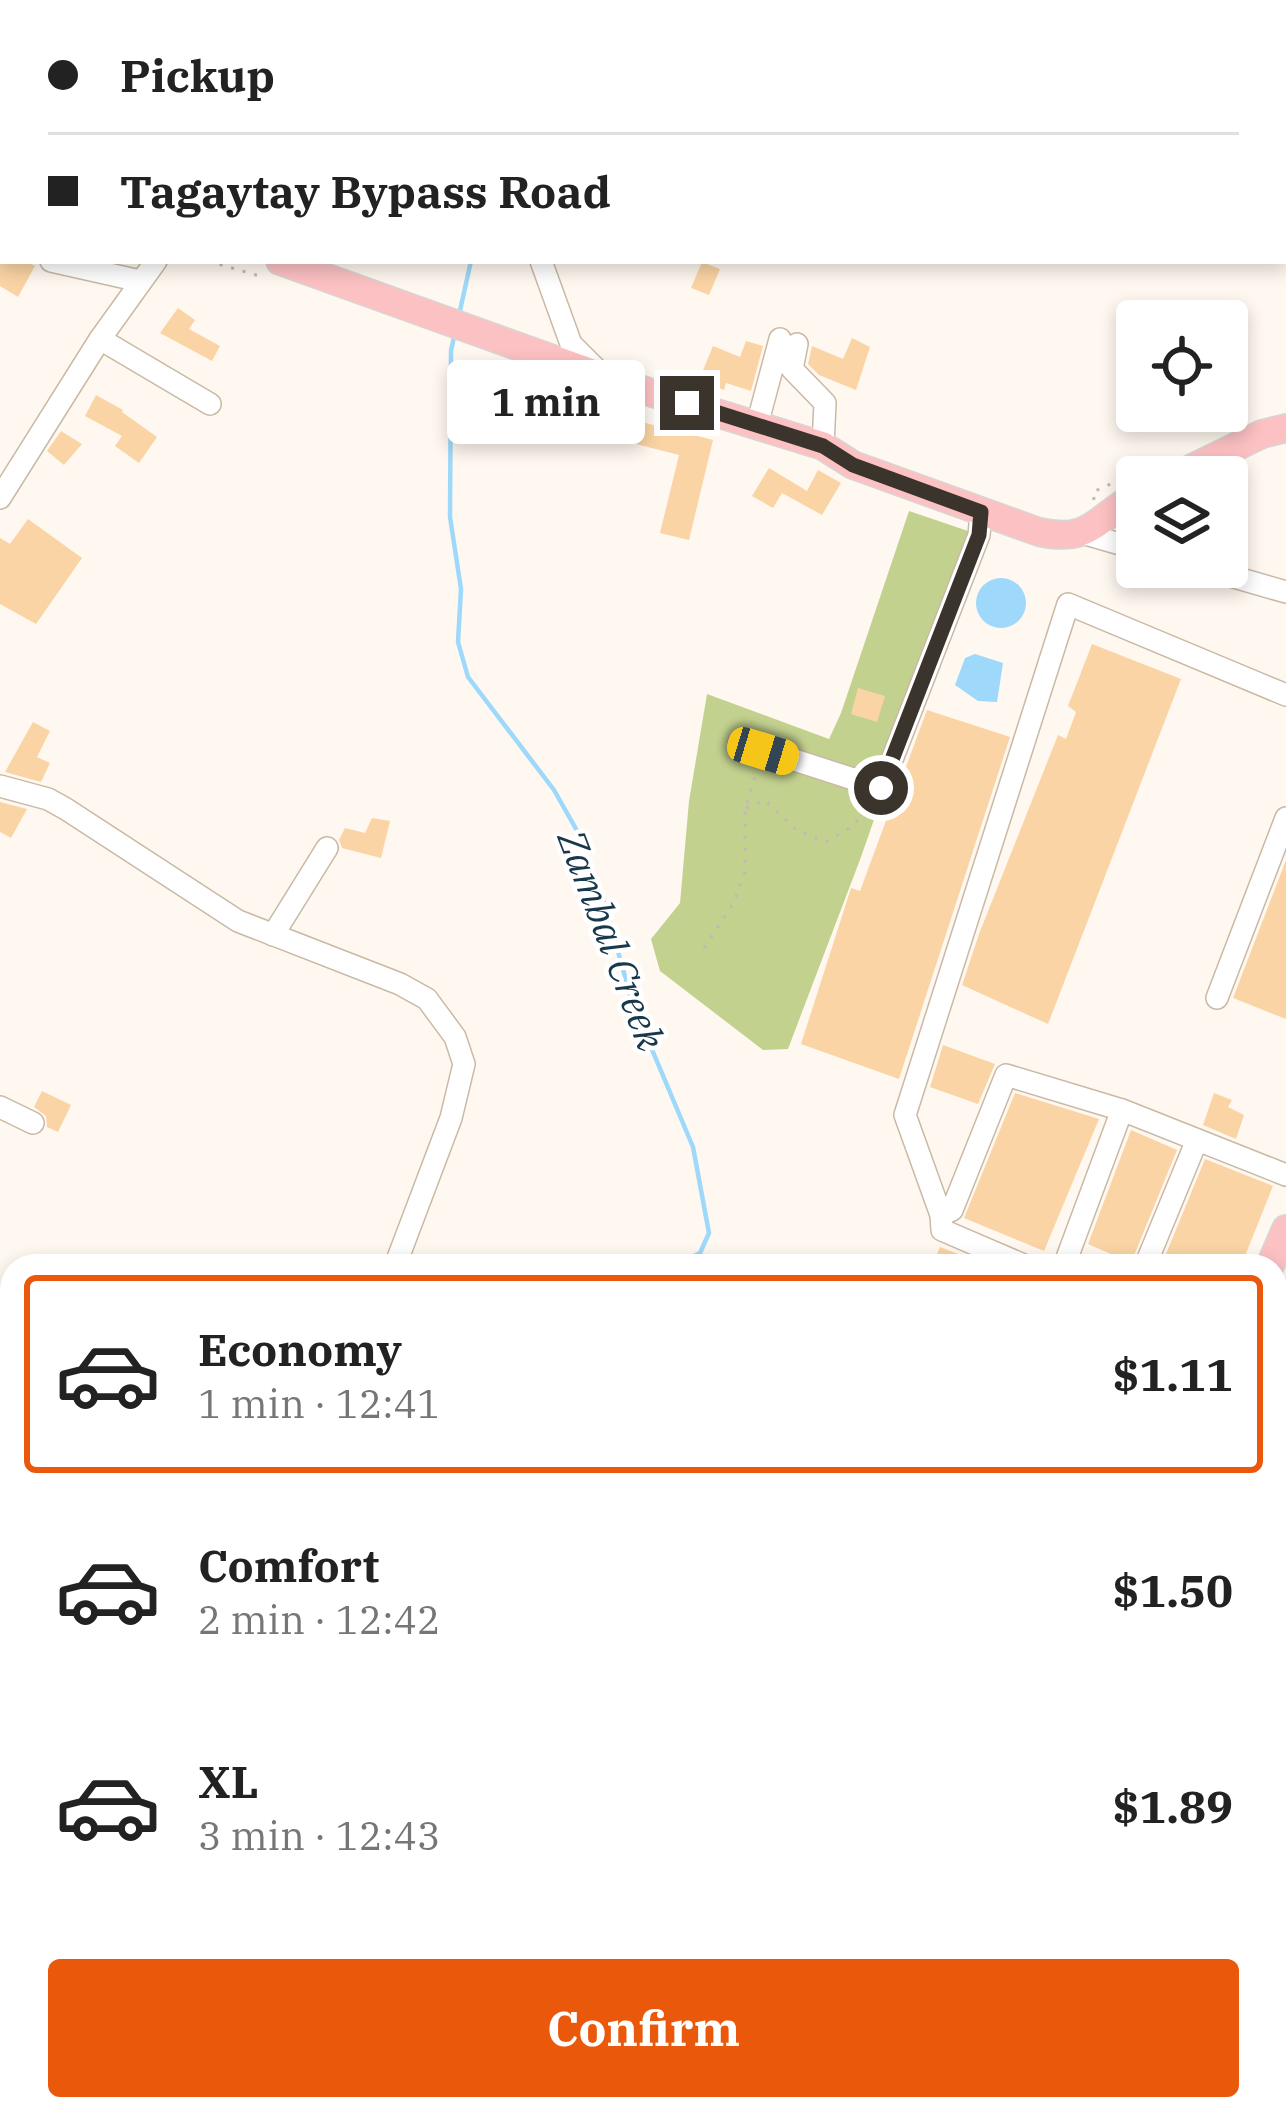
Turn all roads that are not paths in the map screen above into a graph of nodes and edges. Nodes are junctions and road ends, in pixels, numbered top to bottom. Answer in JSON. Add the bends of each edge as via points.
{"nodes":[{"id":1,"x":64,"y":264,"type":"edge"},
{"id":2,"x":154,"y":264,"type":"edge"},
{"id":3,"x":289,"y":264,"type":"edge"},
{"id":4,"x":543,"y":264,"type":"edge"},
{"id":5,"x":140,"y":281,"type":"junction"},
{"id":6,"x":100,"y":339,"type":"junction"},
{"id":7,"x":617,"y":382,"type":"junction"},
{"id":8,"x":210,"y":404,"type":"dead end"},
{"id":9,"x":757,"y":425,"type":"junction"},
{"id":10,"x":1286,"y":428,"type":"edge"},
{"id":11,"x":823,"y":446,"type":"junction"},
{"id":12,"x":1217,"y":456,"type":"edge"},
{"id":13,"x":0,"y":498,"type":"edge"},
{"id":14,"x":981,"y":512,"type":"junction"},
{"id":15,"x":1116,"y":512,"type":"edge"},
{"id":16,"x":1082,"y":533,"type":"junction"},
{"id":17,"x":1116,"y":543,"type":"edge"},
{"id":18,"x":1248,"y":581,"type":"edge"},
{"id":19,"x":1286,"y":592,"type":"edge"},
{"id":20,"x":1286,"y":695,"type":"edge"},
{"id":21,"x":739,"y":742,"type":"dead end"},
{"id":22,"x":0,"y":786,"type":"edge"},
{"id":23,"x":1286,"y":818,"type":"edge"},
{"id":24,"x":327,"y":848,"type":"dead end"},
{"id":25,"x":273,"y":935,"type":"junction"},
{"id":26,"x":1217,"y":998,"type":"dead end"},
{"id":27,"x":0,"y":1106,"type":"edge"},
{"id":28,"x":1122,"y":1110,"type":"junction"},
{"id":29,"x":33,"y":1124,"type":"dead end"},
{"id":30,"x":1197,"y":1140,"type":"junction"},
{"id":31,"x":1286,"y":1175,"type":"edge"},
{"id":32,"x":941,"y":1215,"type":"junction"},
{"id":33,"x":400,"y":1254,"type":"edge"},
{"id":34,"x":998,"y":1254,"type":"edge"},
{"id":35,"x":1068,"y":1254,"type":"edge"},
{"id":36,"x":1150,"y":1254,"type":"edge"}],
"edges":[{"from":1,"to":5,"type":"street"},
{"from":2,"to":5,"type":"street"},
{"from":3,"to":7,"type":"main road"},
{"from":4,"to":7,"type":"street","via":[[571,344]]},
{"from":5,"to":6,"type":"street"},
{"from":6,"to":8,"type":"street"},
{"from":6,"to":13,"type":"street"},
{"from":7,"to":9,"type":"main road"},
{"from":9,"to":11,"type":"main road"},
{"from":9,"to":11,"type":"street","via":[[788,342],[792,369],[824,403]]},
{"from":10,"to":12,"type":"main road"},
{"from":11,"to":14,"type":"main road"},
{"from":14,"to":16,"type":"main road","via":[[1052,535]]},
{"from":14,"to":21,"type":"street","via":[[881,788]]},
{"from":15,"to":16,"type":"main road"},
{"from":16,"to":17,"type":"street"},
{"from":18,"to":19,"type":"street"},
{"from":20,"to":32,"type":"street","via":[[1068,604],[905,1115]]},
{"from":22,"to":25,"type":"street","via":[[48,799],[238,921]]},
{"from":23,"to":26,"type":"street"},
{"from":24,"to":25,"type":"street"},
{"from":25,"to":33,"type":"street","via":[[400,984],[427,999],[455,1036],[464,1064],[452,1118]]},
{"from":27,"to":29,"type":"street"},
{"from":28,"to":30,"type":"street"},
{"from":28,"to":32,"type":"street","via":[[1006,1075],[952,1210]]},
{"from":28,"to":35,"type":"street"},
{"from":30,"to":31,"type":"street"},
{"from":30,"to":36,"type":"street"},
{"from":32,"to":34,"type":"street","via":[[942,1230]]}]}
